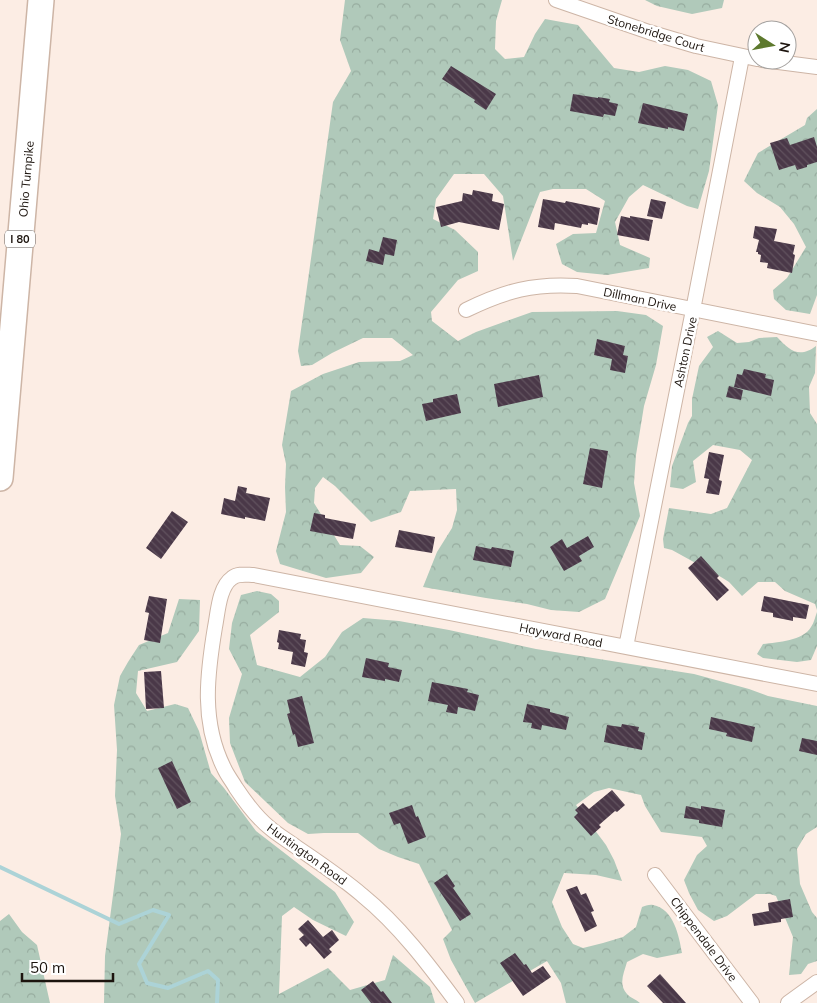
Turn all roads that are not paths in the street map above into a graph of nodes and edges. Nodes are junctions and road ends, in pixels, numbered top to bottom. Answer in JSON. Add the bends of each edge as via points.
{"nodes":[{"id":1,"x":41,"y":0,"type":"edge"},
{"id":2,"x":556,"y":0,"type":"edge"},
{"id":3,"x":742,"y":57,"type":"junction"},
{"id":4,"x":747,"y":58,"type":"edge"},
{"id":5,"x":797,"y":64,"type":"edge"},
{"id":6,"x":817,"y":67,"type":"edge"},
{"id":7,"x":466,"y":310,"type":"dead end"},
{"id":8,"x":694,"y":310,"type":"junction"},
{"id":9,"x":817,"y":334,"type":"edge"},
{"id":10,"x":0,"y":478,"type":"edge"},
{"id":11,"x":305,"y":585,"type":"joint"},
{"id":12,"x":626,"y":647,"type":"junction"},
{"id":13,"x":817,"y":684,"type":"edge"},
{"id":14,"x":656,"y":875,"type":"dead end"},
{"id":15,"x":817,"y":982,"type":"edge"},
{"id":16,"x":457,"y":1003,"type":"edge"},
{"id":17,"x":752,"y":1003,"type":"edge"},
{"id":18,"x":788,"y":1003,"type":"edge"}],
"edges":[{"from":1,"to":10,"type":"highway","name":"Ohio Turnpike","number":"I 80"},
{"from":2,"to":3,"type":"street","name":"Stonebridge Court","via":[[649,32]]},
{"from":3,"to":4,"type":"street","name":"Stonebridge Court"},
{"from":3,"to":8,"type":"street","name":"Ashton Drive"},
{"from":5,"to":6,"type":"street"},
{"from":7,"to":8,"type":"street","name":"Dillman Drive","via":[[522,288],[557,285],[578,286]]},
{"from":8,"to":9,"type":"street","name":"Dillman Drive"},
{"from":8,"to":12,"type":"street","name":"Ashton Drive"},
{"from":11,"to":12,"type":"street","name":"Hayward Road"},
{"from":11,"to":16,"type":"street","name":"Huntington Road","via":[[242,574],[233,577],[220,596],[207,705],[217,750],[224,769],[254,813],[364,896],[399,930]]},
{"from":12,"to":13,"type":"street","name":"Hayward Road"},
{"from":14,"to":17,"type":"street","name":"Chippendale Drive"},
{"from":15,"to":18,"type":"street"}]}
